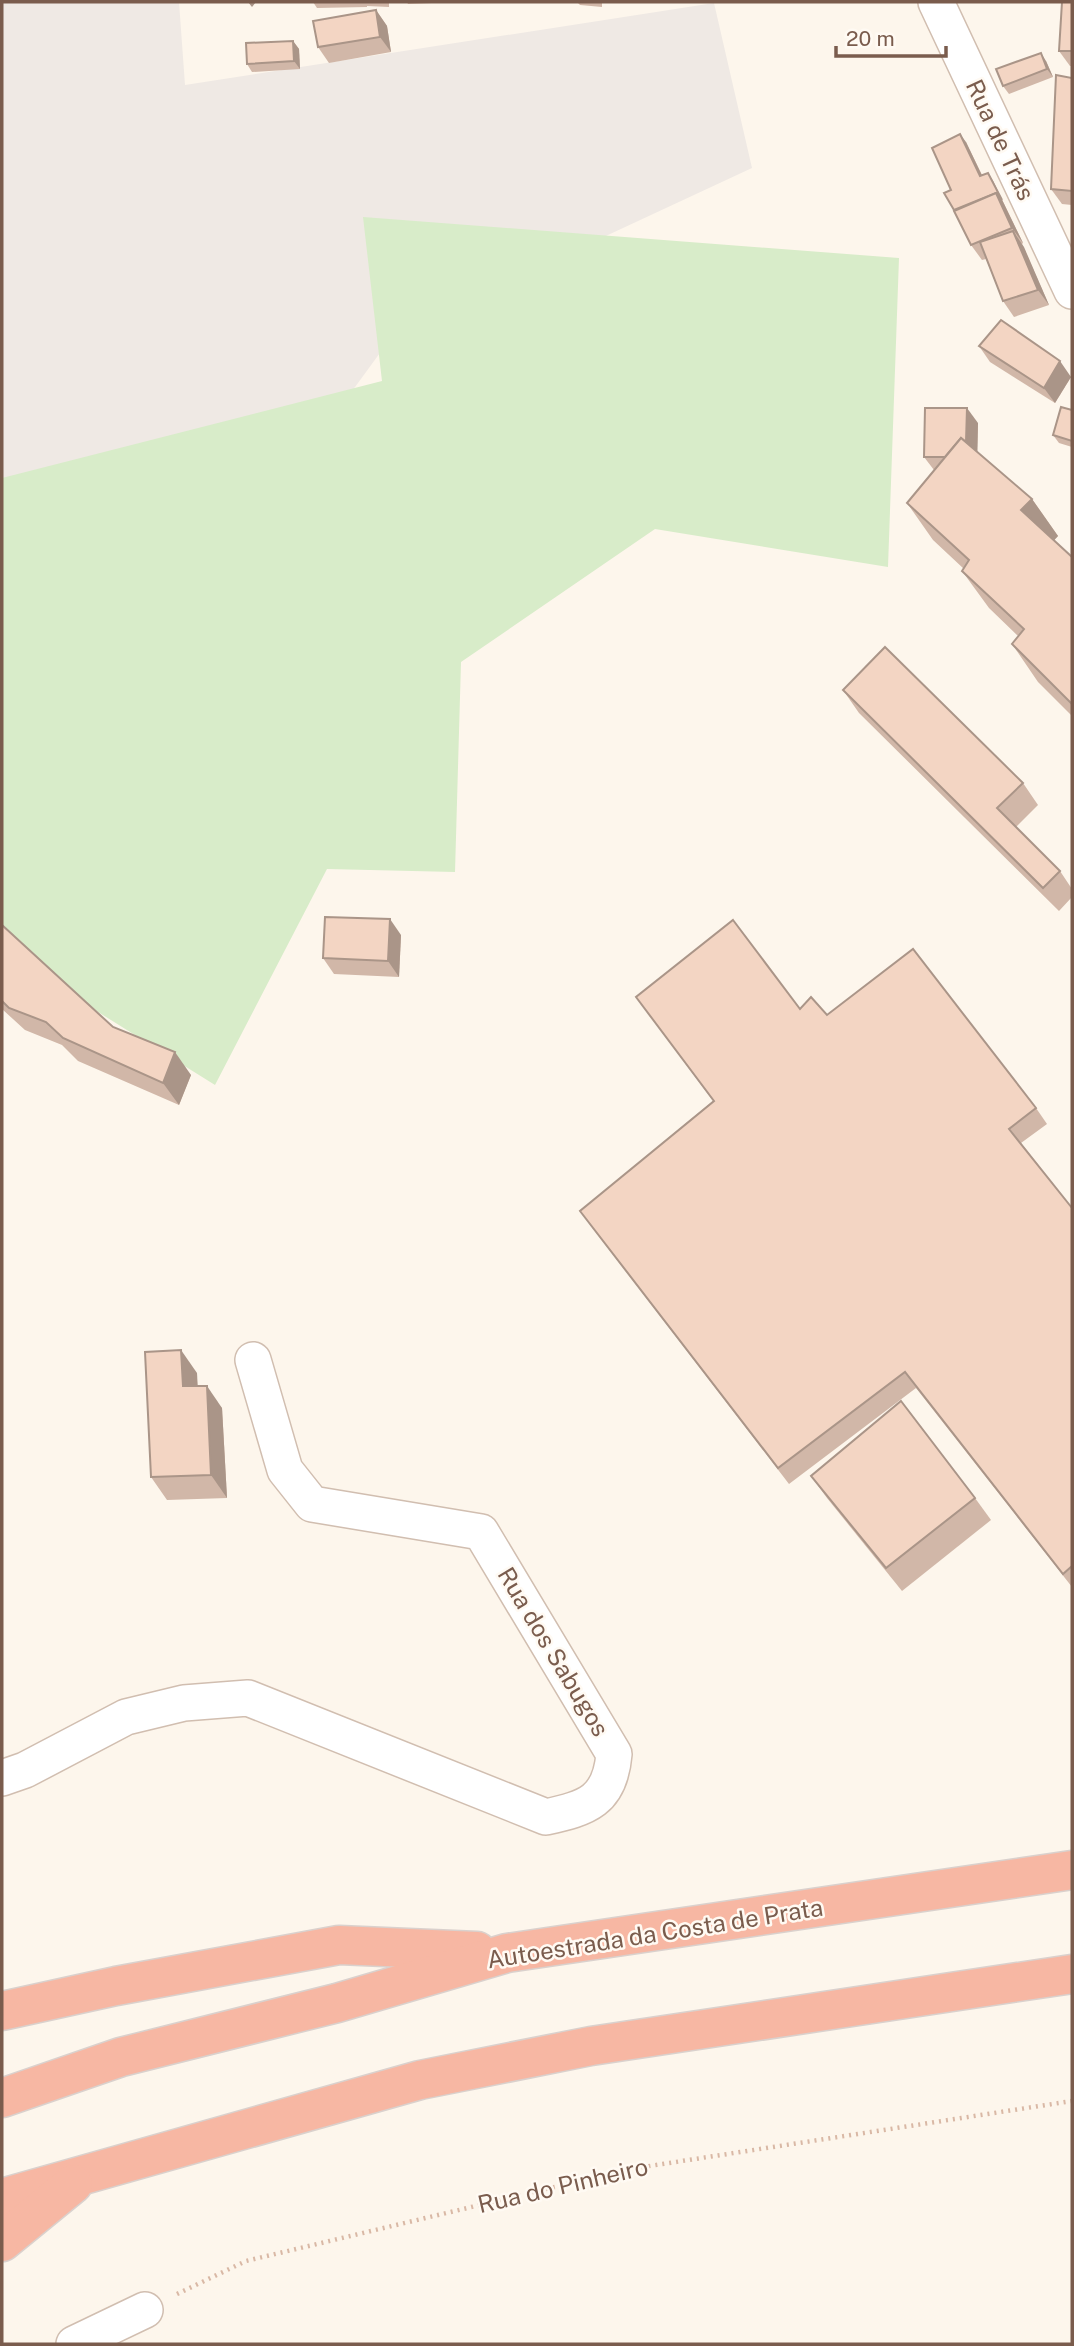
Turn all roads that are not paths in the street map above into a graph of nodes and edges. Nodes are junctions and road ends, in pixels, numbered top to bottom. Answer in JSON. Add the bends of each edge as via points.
{"nodes":[{"id":1,"x":936,"y":2,"type":"edge"},
{"id":2,"x":1070,"y":283,"type":"edge"},
{"id":3,"x":253,"y":1360,"type":"dead end"},
{"id":4,"x":2,"y":1777,"type":"edge"},
{"id":5,"x":1072,"y":1870,"type":"edge"},
{"id":6,"x":507,"y":1953,"type":"junction"},
{"id":7,"x":1072,"y":1974,"type":"edge"},
{"id":8,"x":2,"y":2011,"type":"edge"},
{"id":9,"x":2,"y":2098,"type":"edge"},
{"id":10,"x":89,"y":2171,"type":"junction"},
{"id":11,"x":2,"y":2198,"type":"edge"},
{"id":12,"x":2,"y":2242,"type":"edge"},
{"id":13,"x":145,"y":2310,"type":"road end"},
{"id":14,"x":74,"y":2344,"type":"edge"}],
"edges":[{"from":1,"to":2,"type":"street","name":"Rua de Trás"},
{"from":3,"to":4,"type":"street","name":"Rua dos Sabugos","via":[[285,1470],[312,1504],[481,1532],[614,1754],[612,1773],[599,1798],[578,1810],[545,1817],[248,1698],[184,1703],[126,1717]]},
{"from":5,"to":6,"type":"highway","name":"Autoestrada da Costa de Prata"},
{"from":6,"to":8,"type":"highway","via":[[339,1945]]},
{"from":6,"to":9,"type":"highway","name":"Autoestrada da Costa de Prata","via":[[338,2003],[121,2057]]},
{"from":7,"to":10,"type":"highway","via":[[591,2046],[420,2080]]},
{"from":10,"to":11,"type":"highway"},
{"from":10,"to":12,"type":"highway"},
{"from":13,"to":14,"type":"street"}]}
